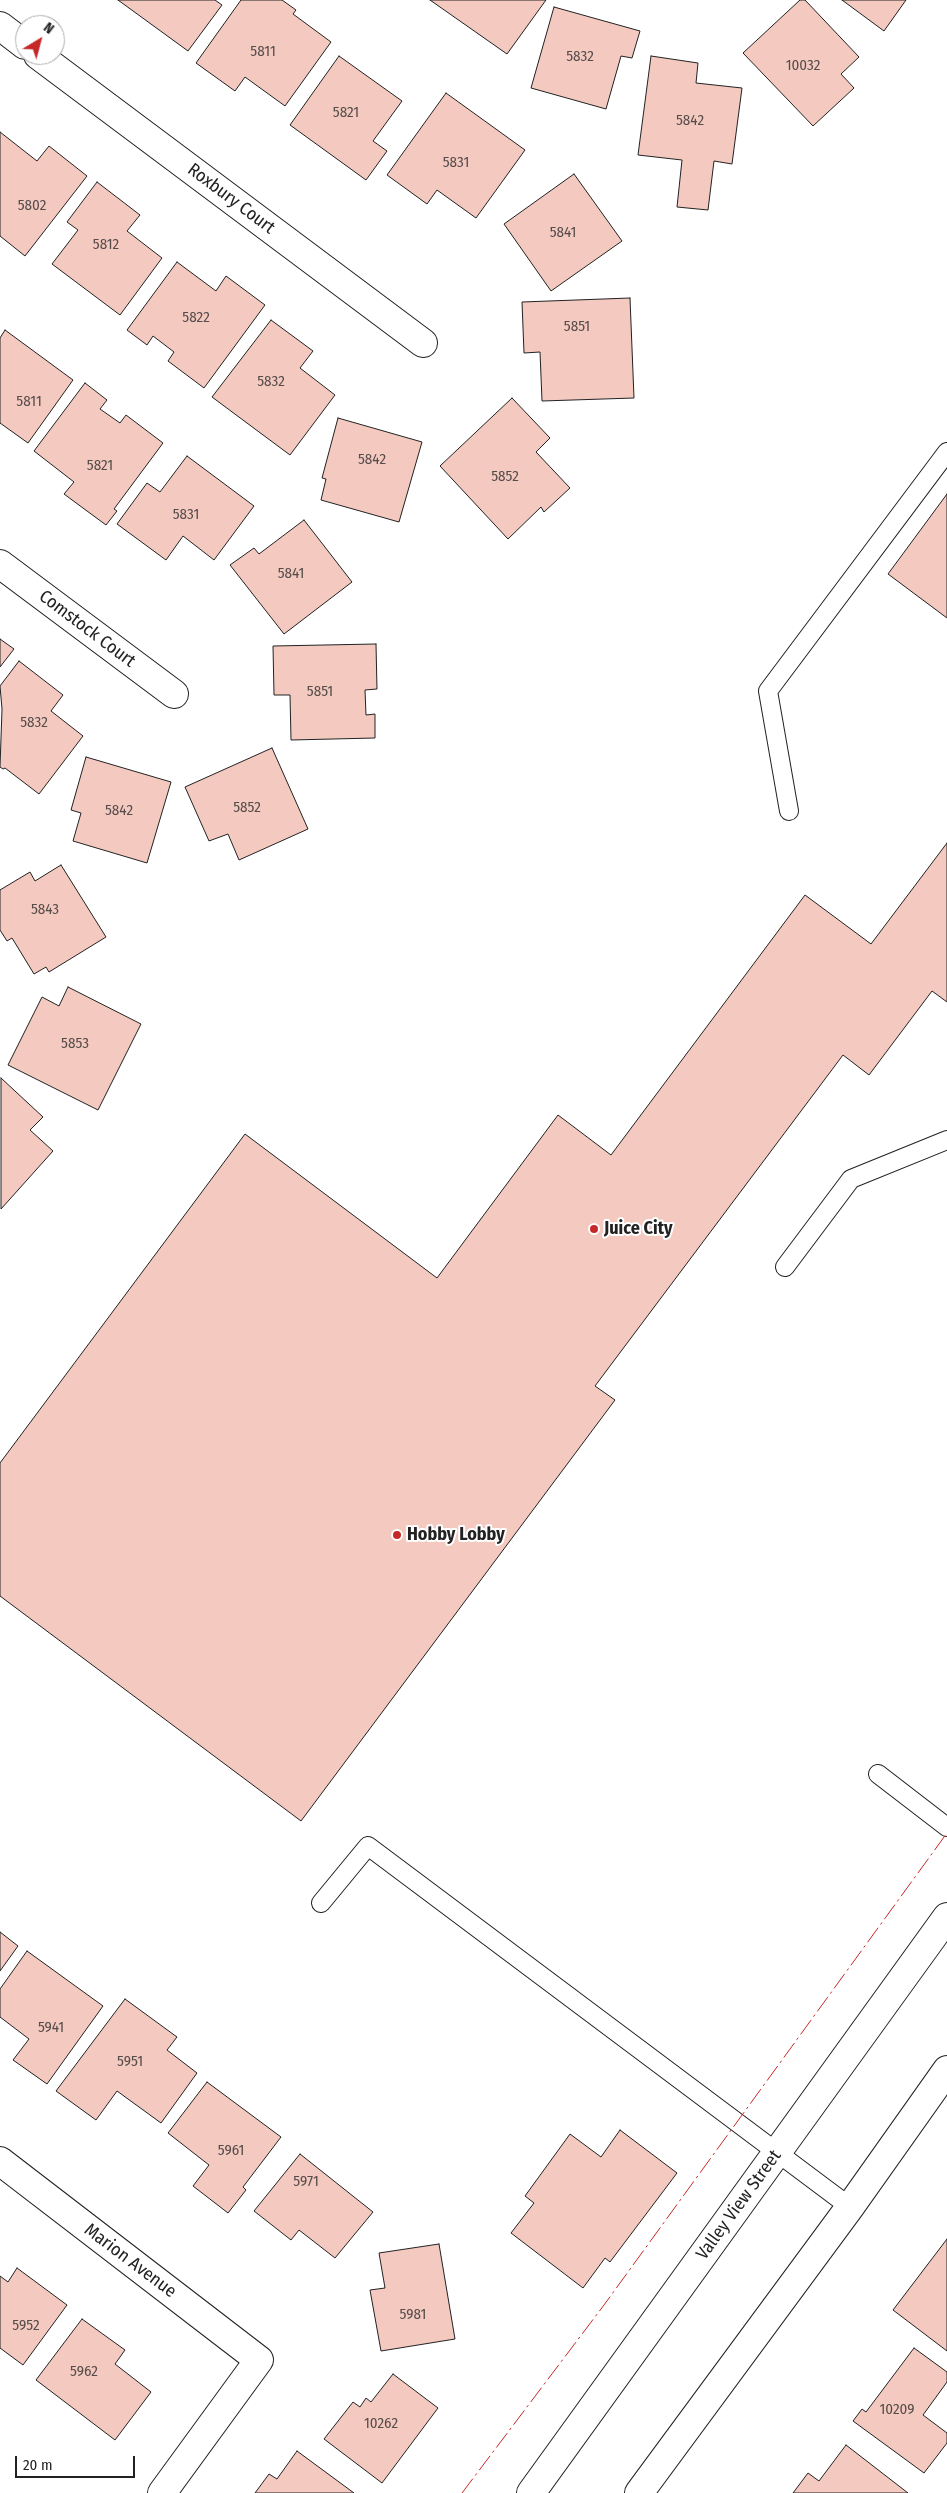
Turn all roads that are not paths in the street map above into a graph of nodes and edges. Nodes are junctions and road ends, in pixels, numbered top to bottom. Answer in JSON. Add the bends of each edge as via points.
{"nodes":[{"id":1,"x":0,"y":26,"type":"edge"},
{"id":2,"x":15,"y":37,"type":"edge"},
{"id":3,"x":51,"y":65,"type":"edge"},
{"id":4,"x":423,"y":343,"type":"dead end"},
{"id":5,"x":947,"y":452,"type":"edge"},
{"id":6,"x":0,"y":564,"type":"edge"},
{"id":7,"x":174,"y":694,"type":"dead end"},
{"id":8,"x":789,"y":811,"type":"dead end"},
{"id":9,"x":947,"y":1140,"type":"edge"},
{"id":10,"x":785,"y":1267,"type":"dead end"},
{"id":11,"x":878,"y":1774,"type":"dead end"},
{"id":12,"x":947,"y":1827,"type":"edge"},
{"id":13,"x":321,"y":1903,"type":"dead end"},
{"id":14,"x":947,"y":1917,"type":"edge"},
{"id":15,"x":947,"y":2070,"type":"edge"},
{"id":16,"x":776,"y":2153,"type":"junction"},
{"id":17,"x":0,"y":2161,"type":"edge"},
{"id":18,"x":850,"y":2208,"type":"junction"},
{"id":19,"x":162,"y":2493,"type":"edge"},
{"id":20,"x":531,"y":2493,"type":"edge"},
{"id":21,"x":639,"y":2493,"type":"edge"}],
"edges":[{"from":1,"to":2,"type":"main road"},
{"from":3,"to":4,"type":"main road","name":"Roxbury Court"},
{"from":5,"to":8,"type":"lane","via":[[768,691]]},
{"from":6,"to":7,"type":"main road","name":"Comstock Court"},
{"from":9,"to":10,"type":"lane","via":[[851,1179]]},
{"from":11,"to":12,"type":"lane"},
{"from":13,"to":16,"type":"lane","via":[[368,1846]]},
{"from":14,"to":16,"type":"main road","name":"Valley View Street"},
{"from":15,"to":18,"type":"main road"},
{"from":16,"to":18,"type":"lane"},
{"from":16,"to":20,"type":"main road","name":"Valley View Street"},
{"from":17,"to":19,"type":"main road","name":"Marion Avenue","via":[[259,2360]]},
{"from":18,"to":21,"type":"main road"}]}
